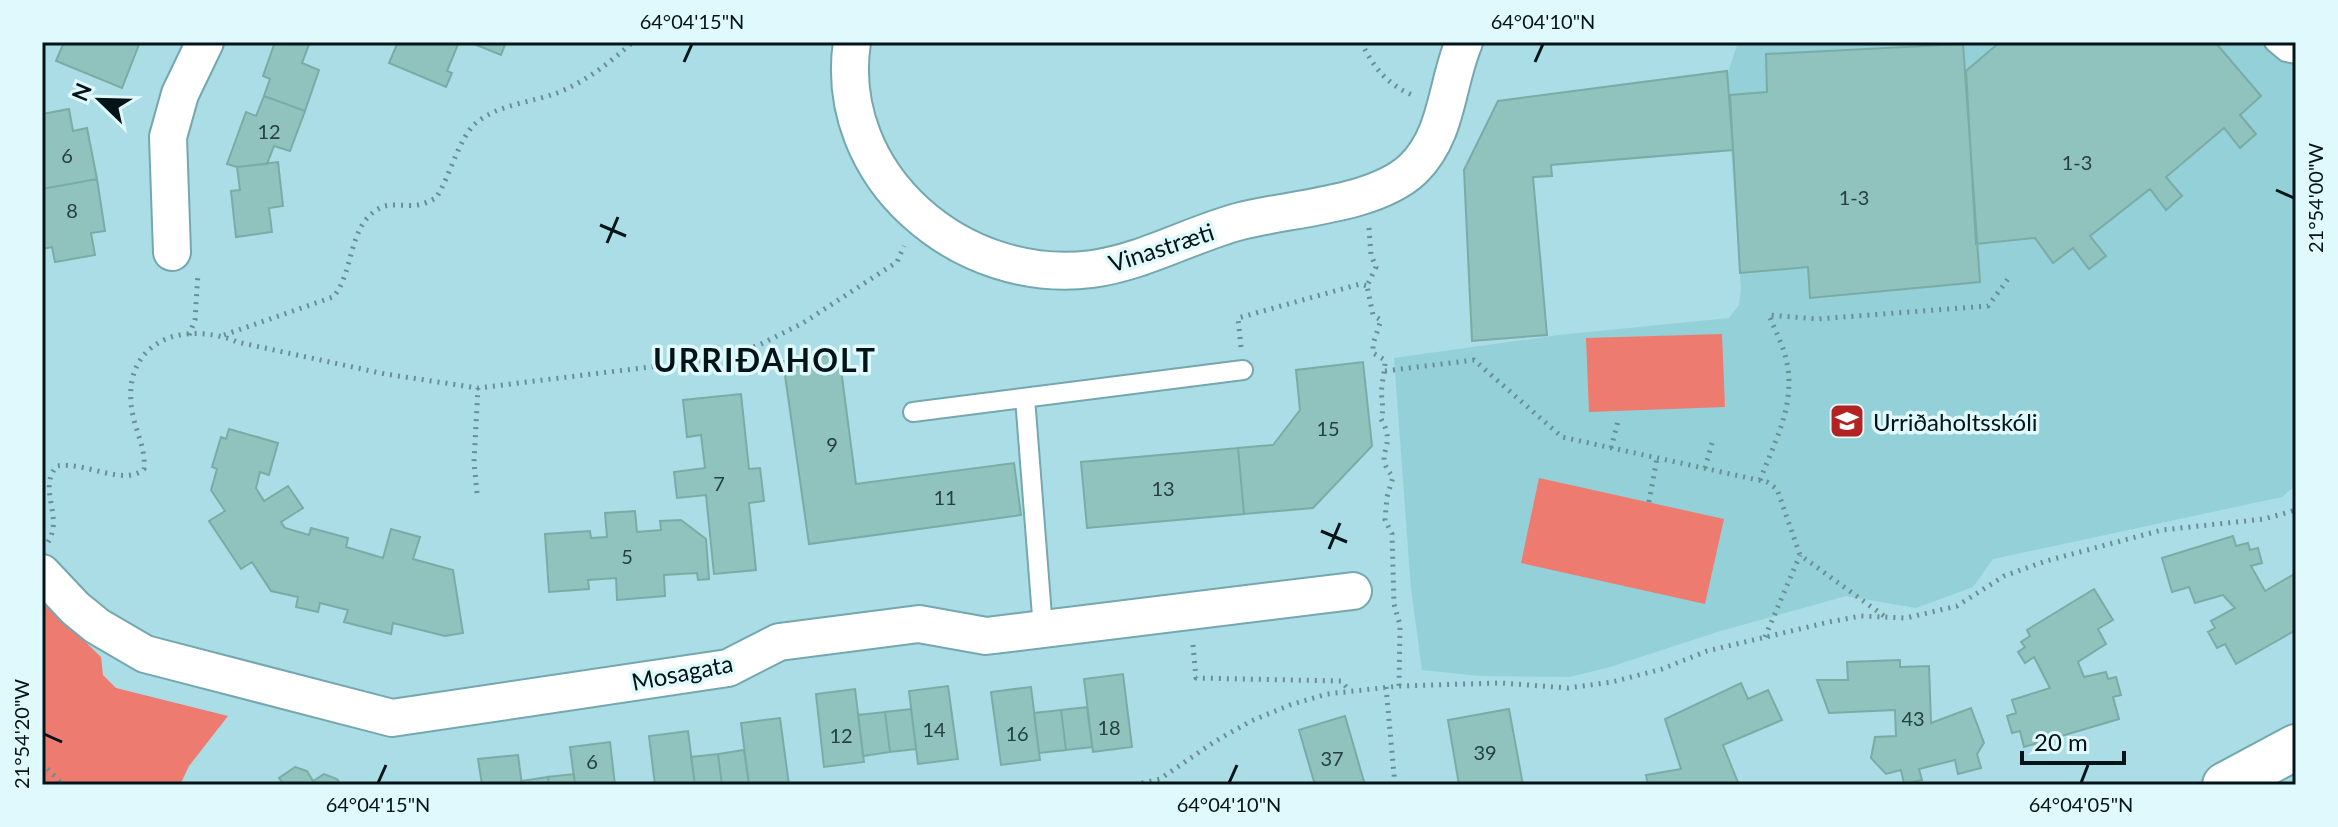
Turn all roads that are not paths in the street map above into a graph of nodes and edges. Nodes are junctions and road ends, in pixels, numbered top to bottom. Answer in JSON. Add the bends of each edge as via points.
{"nodes":[{"id":1,"x":205,"y":42,"type":"edge"},
{"id":2,"x":852,"y":42,"type":"edge"},
{"id":3,"x":1464,"y":42,"type":"edge"},
{"id":4,"x":2274,"y":42,"type":"edge"},
{"id":5,"x":2296,"y":54,"type":"edge"},
{"id":6,"x":172,"y":252,"type":"road end"},
{"id":7,"x":1243,"y":370,"type":"dead end"},
{"id":8,"x":1025,"y":398,"type":"junction"},
{"id":9,"x":913,"y":412,"type":"dead end"},
{"id":10,"x":42,"y":573,"type":"edge"},
{"id":11,"x":1353,"y":591,"type":"dead end"},
{"id":12,"x":1043,"y":629,"type":"junction"},
{"id":13,"x":2296,"y":747,"type":"edge"},
{"id":14,"x":2225,"y":785,"type":"edge"}],
"edges":[{"from":1,"to":6,"type":"street","via":[[180,94],[168,137]]},
{"from":2,"to":3,"type":"street","name":"Vinastræti","via":[[856,116],[879,170],[896,194],[916,215],[968,250],[1028,268],[1060,271],[1122,263],[1239,222],[1366,195],[1400,180],[1435,138]]},
{"from":4,"to":5,"type":"lane"},
{"from":7,"to":8,"type":"lane"},
{"from":8,"to":9,"type":"lane"},
{"from":8,"to":12,"type":"lane"},
{"from":10,"to":12,"type":"street","name":"Mosagata","via":[[97,626],[145,654],[392,718],[728,668],[779,642],[919,624],[986,636]]},
{"from":11,"to":12,"type":"street","name":"Mosagata"},
{"from":13,"to":14,"type":"street"}]}
